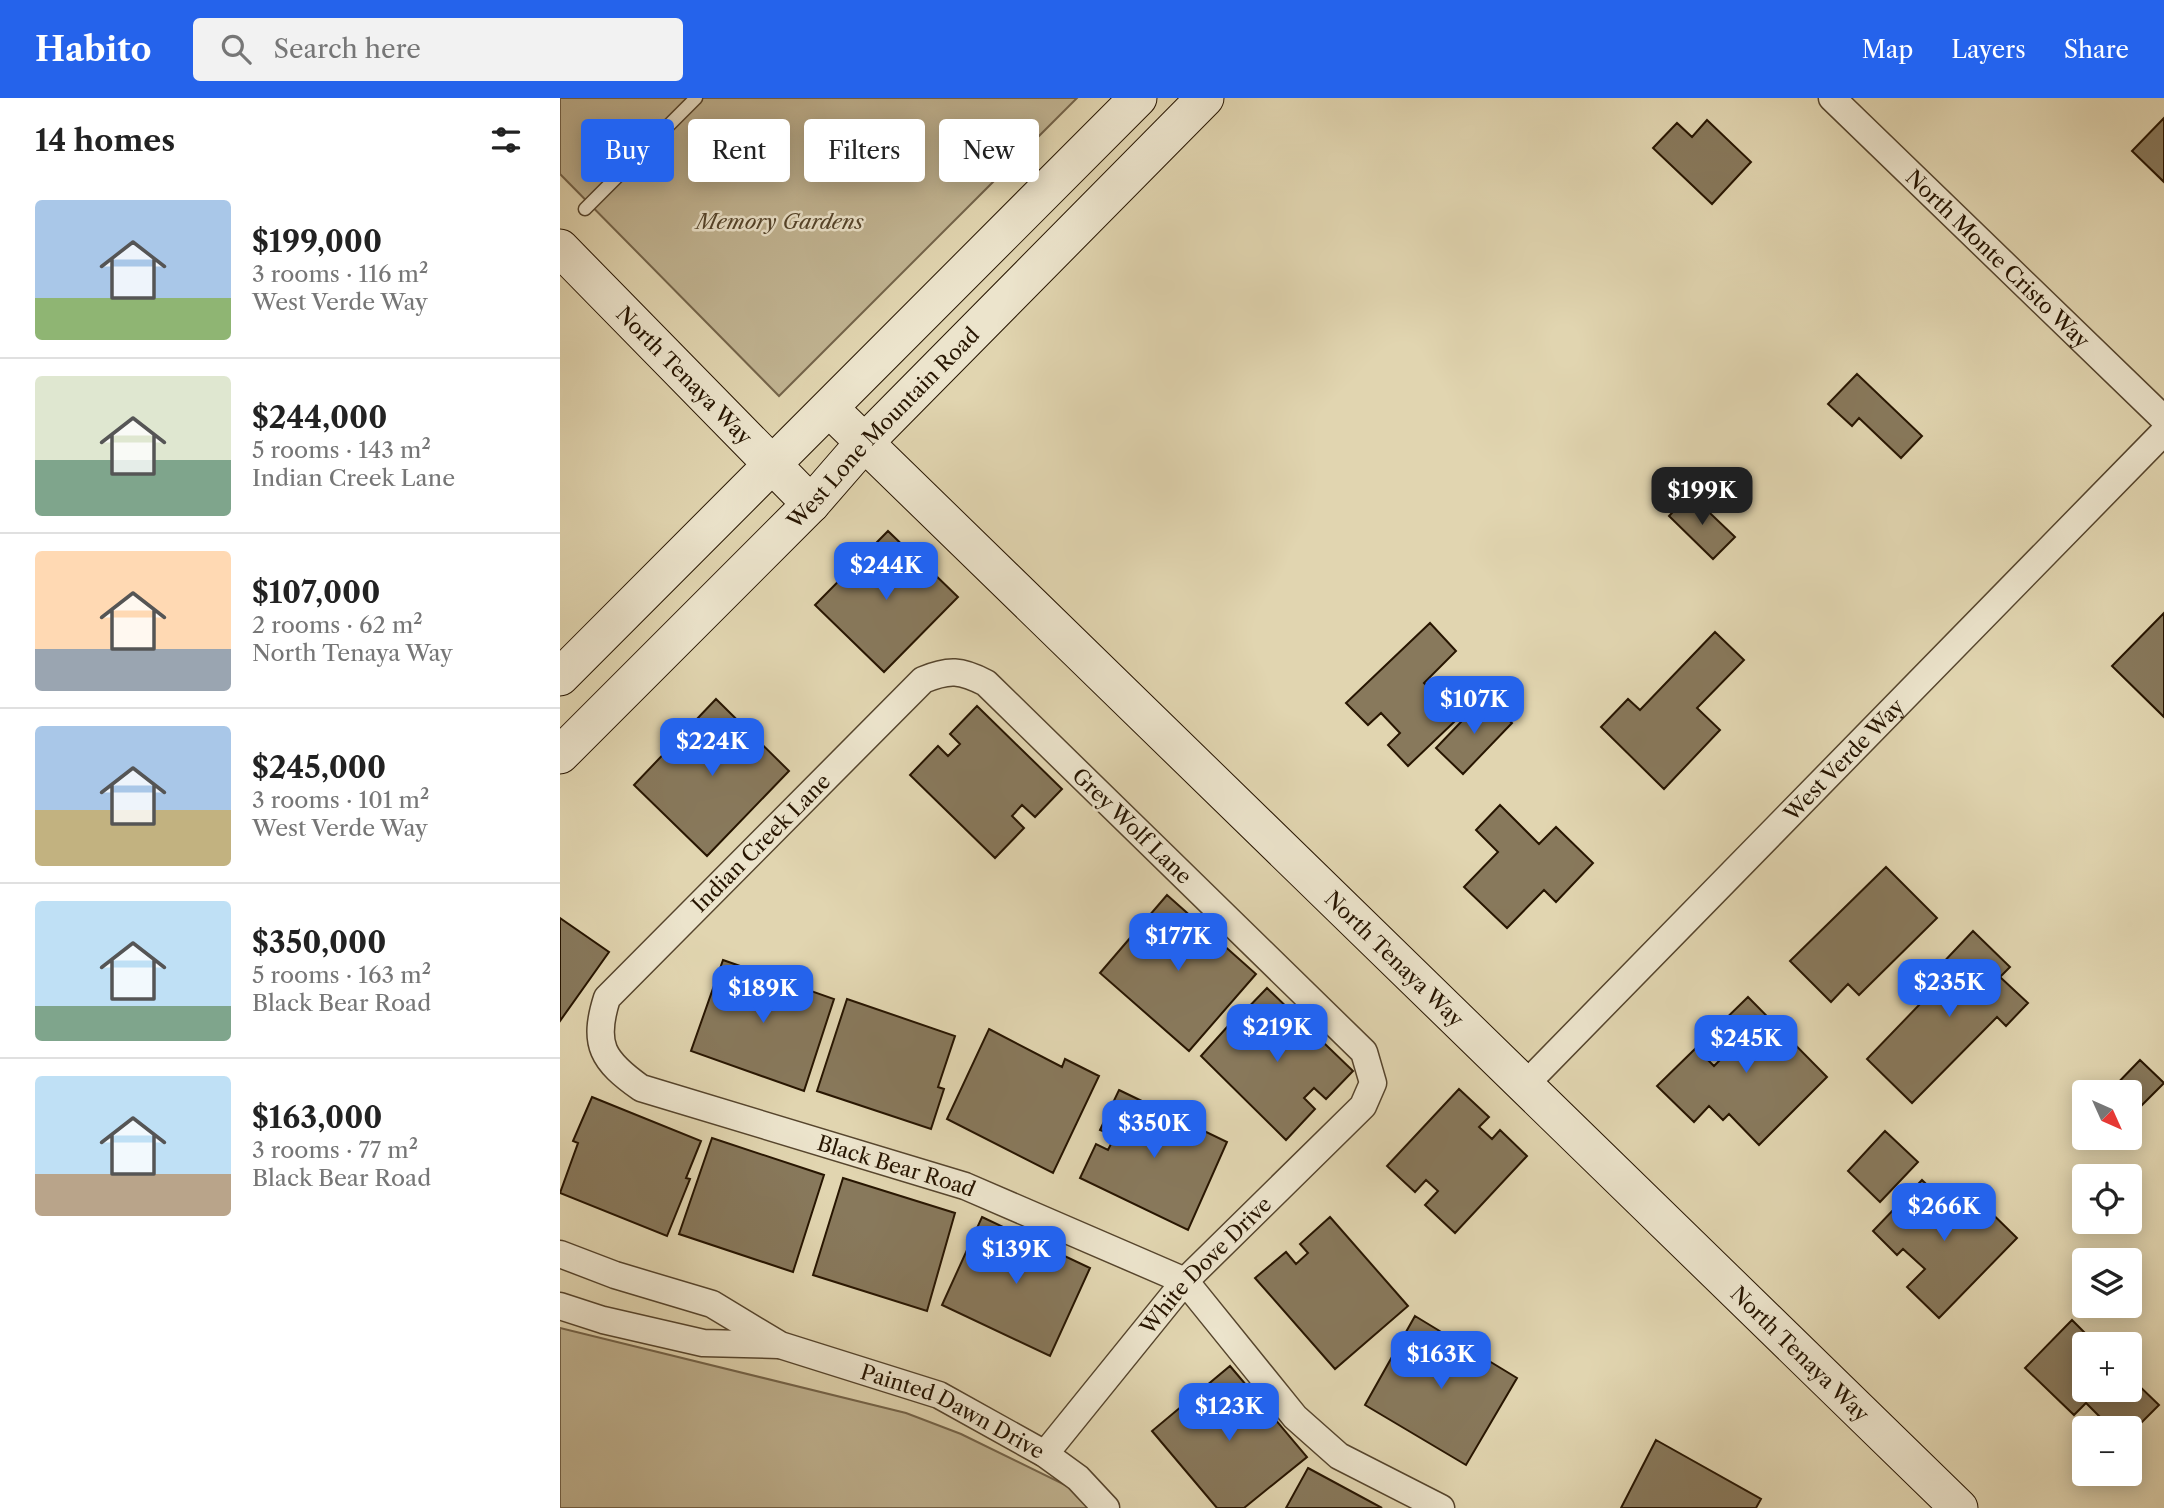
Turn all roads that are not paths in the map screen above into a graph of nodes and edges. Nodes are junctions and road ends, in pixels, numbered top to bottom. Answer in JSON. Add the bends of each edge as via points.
{"nodes":[{"id":1,"x":696,"y":98,"type":"edge"},
{"id":2,"x":1138,"y":98,"type":"edge"},
{"id":3,"x":1832,"y":98,"type":"edge"},
{"id":4,"x":1195,"y":101,"type":"edge"},
{"id":5,"x":585,"y":209,"type":"dead end"},
{"id":6,"x":560,"y":248,"type":"edge"},
{"id":7,"x":830,"y":409,"type":"junction"},
{"id":8,"x":2164,"y":419,"type":"edge"},
{"id":9,"x":2164,"y":432,"type":"edge"},
{"id":10,"x":864,"y":443,"type":"junction"},
{"id":11,"x":771,"y":464,"type":"junction"},
{"id":12,"x":811,"y":504,"type":"junction"},
{"id":13,"x":962,"y":671,"type":"joint"},
{"id":14,"x":560,"y":677,"type":"edge"},
{"id":15,"x":560,"y":755,"type":"edge"},
{"id":16,"x":603,"y":1049,"type":"joint"},
{"id":17,"x":1373,"y":1083,"type":"joint"},
{"id":18,"x":1524,"y":1086,"type":"junction"},
{"id":19,"x":560,"y":1254,"type":"edge"},
{"id":20,"x":1185,"y":1281,"type":"junction"},
{"id":21,"x":560,"y":1306,"type":"edge"},
{"id":22,"x":780,"y":1345,"type":"junction"},
{"id":23,"x":1045,"y":1454,"type":"junction"},
{"id":24,"x":1106,"y":1508,"type":"edge"},
{"id":25,"x":1441,"y":1508,"type":"edge"},
{"id":26,"x":1958,"y":1508,"type":"edge"}],
"edges":[{"from":1,"to":5,"type":"lane"},
{"from":2,"to":7,"type":"main road"},
{"from":3,"to":8,"type":"street","name":"North Monte Cristo Way"},
{"from":4,"to":10,"type":"main road","name":"West Lone Mountain Road"},
{"from":6,"to":11,"type":"main road","name":"North Tenaya Way"},
{"from":7,"to":10,"type":"main road","name":"North Tenaya Way"},
{"from":7,"to":11,"type":"main road"},
{"from":9,"to":18,"type":"street","name":"West Verde Way"},
{"from":10,"to":12,"type":"main road","name":"West Lone Mountain Road"},
{"from":10,"to":18,"type":"main road","name":"North Tenaya Way"},
{"from":11,"to":12,"type":"main road","name":"North Tenaya Way"},
{"from":11,"to":14,"type":"main road"},
{"from":12,"to":15,"type":"main road","name":"West Lone Mountain Road"},
{"from":13,"to":16,"type":"street","name":"Indian Creek Lane","via":[[944,671],[923,680],[607,999],[600,1020]]},
{"from":13,"to":17,"type":"street","name":"Grey Wolf Lane","via":[[986,683],[1364,1052]]},
{"from":16,"to":20,"type":"street","name":"Black Bear Road","via":[[614,1068],[641,1088],[965,1186]]},
{"from":17,"to":20,"type":"street","name":"White Dove Drive","via":[[1363,1106]]},
{"from":18,"to":26,"type":"main road","name":"North Tenaya Way"},
{"from":19,"to":22,"type":"street","name":"Painted Dawn Drive","via":[[712,1304]]},
{"from":20,"to":23,"type":"street","name":"White Dove Drive"},
{"from":20,"to":25,"type":"street","name":"Black Bear Road","via":[[1296,1417],[1339,1456]]},
{"from":21,"to":22,"type":"street","name":"Painted Dawn Drive","via":[[703,1343]]},
{"from":22,"to":23,"type":"street","name":"Painted Dawn Drive","via":[[939,1395]]},
{"from":23,"to":24,"type":"street","name":"Painted Dawn Drive","via":[[1078,1478]]}]}
